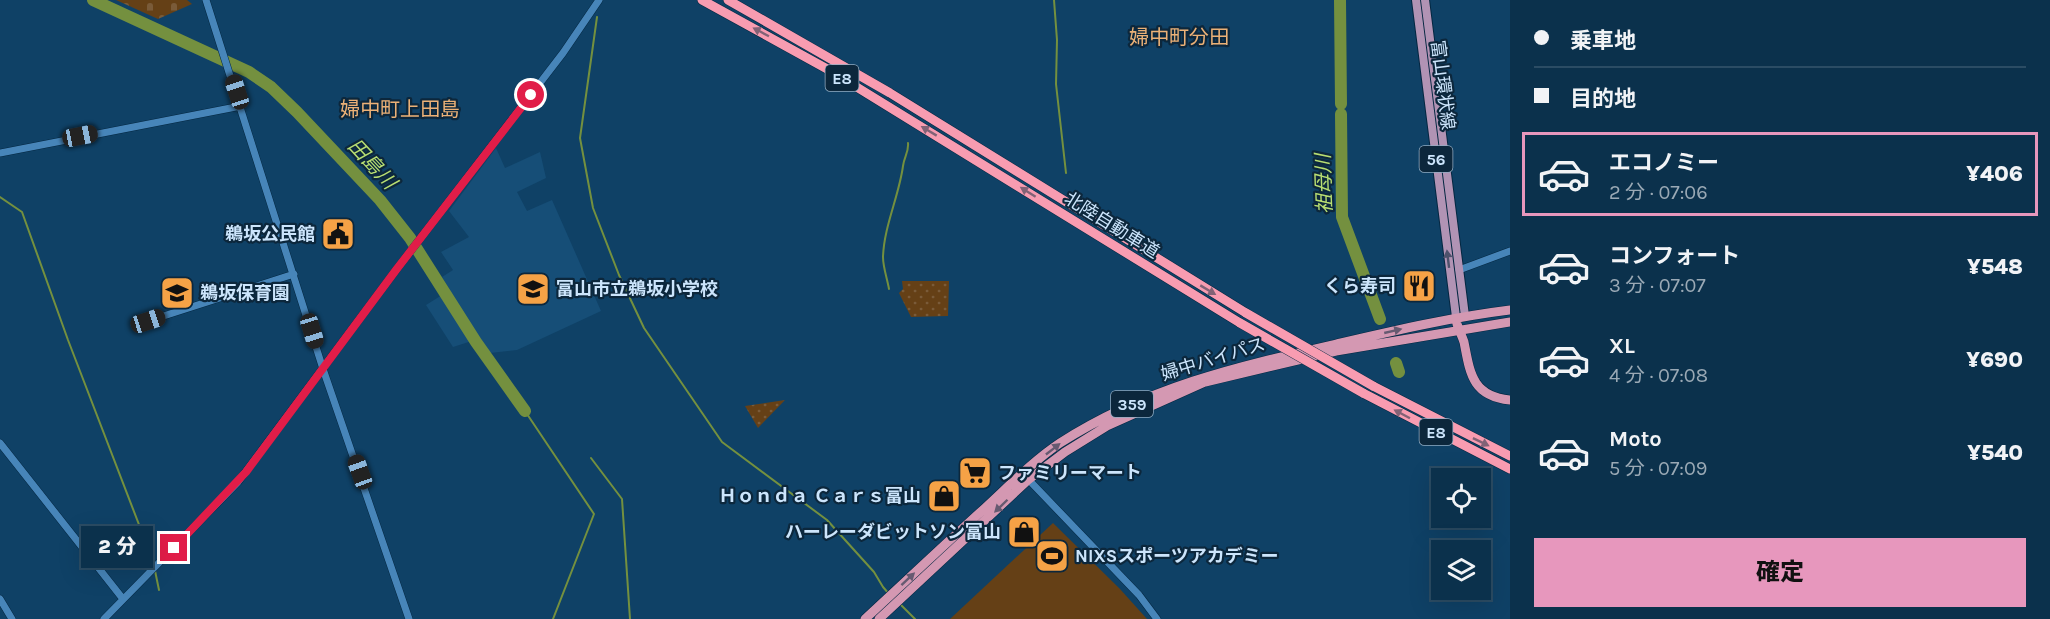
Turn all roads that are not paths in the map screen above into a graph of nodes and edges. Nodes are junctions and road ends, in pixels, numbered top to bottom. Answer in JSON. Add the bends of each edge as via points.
{"nodes":[{"id":1,"x":206,"y":0,"type":"edge"},
{"id":2,"x":599,"y":0,"type":"edge"},
{"id":3,"x":702,"y":0,"type":"edge"},
{"id":4,"x":728,"y":0,"type":"edge"},
{"id":5,"x":1416,"y":0,"type":"edge"},
{"id":6,"x":1425,"y":0,"type":"edge"},
{"id":7,"x":241,"y":106,"type":"junction"},
{"id":8,"x":0,"y":153,"type":"edge"},
{"id":9,"x":1510,"y":251,"type":"edge"},
{"id":10,"x":1459,"y":270,"type":"junction"},
{"id":11,"x":294,"y":274,"type":"junction"},
{"id":12,"x":1510,"y":309,"type":"edge"},
{"id":13,"x":1461,"y":316,"type":"junction"},
{"id":14,"x":148,"y":321,"type":"dead end"},
{"id":15,"x":1510,"y":322,"type":"edge"},
{"id":16,"x":1463,"y":332,"type":"junction"},
{"id":17,"x":323,"y":369,"type":"junction"},
{"id":18,"x":1510,"y":400,"type":"edge"},
{"id":19,"x":0,"y":443,"type":"edge"},
{"id":20,"x":1510,"y":456,"type":"edge"},
{"id":21,"x":1510,"y":469,"type":"edge"},
{"id":22,"x":1025,"y":476,"type":"junction"},
{"id":23,"x":0,"y":599,"type":"edge"},
{"id":24,"x":123,"y":599,"type":"junction"},
{"id":25,"x":12,"y":619,"type":"edge"},
{"id":26,"x":104,"y":619,"type":"edge"},
{"id":27,"x":409,"y":619,"type":"edge"},
{"id":28,"x":865,"y":619,"type":"edge"},
{"id":29,"x":879,"y":619,"type":"edge"},
{"id":30,"x":1157,"y":619,"type":"edge"}],
"edges":[{"from":1,"to":7,"type":"street"},
{"from":2,"to":17,"type":"street"},
{"from":21,"to":3,"type":"highway","name":"北陸自動車道","number":"E8","one_way":true,"bridge":true,"via":[[1362,393],[1240,323],[820,65]]},
{"from":4,"to":20,"type":"highway","name":"北陸自動車道","number":"E8","one_way":true,"bridge":true,"via":[[836,60],[1246,313],[1373,386]]},
{"from":13,"to":5,"type":"main road","name":"富山環状線","number":"56","one_way":true},
{"from":6,"to":10,"type":"main road","name":"富山環状線","number":"56"},
{"from":7,"to":8,"type":"street"},
{"from":7,"to":11,"type":"street"},
{"from":9,"to":10,"type":"street"},
{"from":10,"to":13,"type":"main road","name":"富山環状線","number":"56"},
{"from":11,"to":14,"type":"street"},
{"from":11,"to":17,"type":"street"},
{"from":12,"to":13,"type":"highway","number":"359"},
{"from":13,"to":16,"type":"highway"},
{"from":22,"to":13,"type":"highway","name":"婦中バイパス","number":"359","one_way":true,"via":[[1058,444],[1102,418],[1202,376]]},
{"from":15,"to":16,"type":"highway","number":"359"},
{"from":16,"to":18,"type":"highway","via":[[1472,379],[1497,399]]},
{"from":16,"to":22,"type":"highway","name":"婦中バイパス","number":"359","via":[[1336,351],[1205,382],[1107,426]]},
{"from":17,"to":24,"type":"street","via":[[238,482]]},
{"from":17,"to":27,"type":"street"},
{"from":19,"to":24,"type":"street"},
{"from":28,"to":22,"type":"highway","name":"婦中バイパス","number":"359","one_way":true},
{"from":22,"to":29,"type":"highway","name":"婦中バイパス","number":"359","one_way":true},
{"from":22,"to":30,"type":"street"},
{"from":23,"to":25,"type":"street"},
{"from":24,"to":26,"type":"street"}]}
